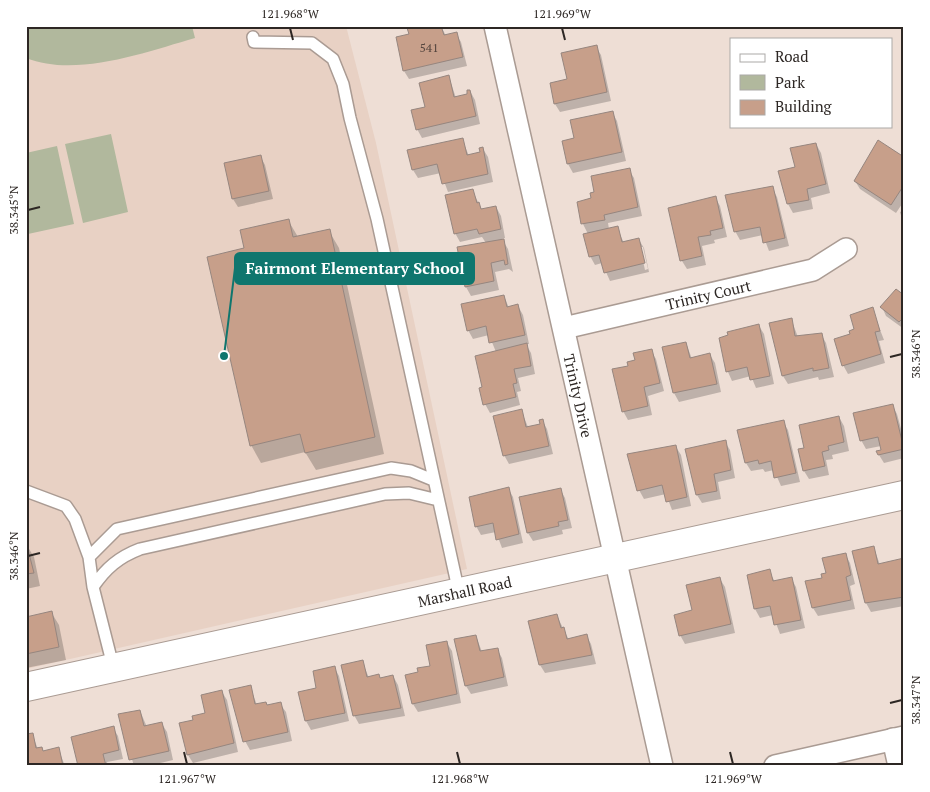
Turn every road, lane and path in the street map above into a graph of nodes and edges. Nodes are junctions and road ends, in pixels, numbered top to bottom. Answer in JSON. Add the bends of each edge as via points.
{"nodes":[{"id":1,"x":495,"y":26,"type":"edge"},
{"id":2,"x":253,"y":36,"type":"dead end"},
{"id":3,"x":846,"y":249,"type":"dead end"},
{"id":4,"x":564,"y":328,"type":"junction"},
{"id":5,"x":433,"y":480,"type":"junction"},
{"id":6,"x":26,"y":491,"type":"edge"},
{"id":7,"x":904,"y":495,"type":"edge"},
{"id":8,"x":438,"y":500,"type":"junction"},
{"id":9,"x":89,"y":557,"type":"junction"},
{"id":10,"x":615,"y":559,"type":"junction"},
{"id":11,"x":93,"y":587,"type":"junction"},
{"id":12,"x":459,"y":593,"type":"junction"},
{"id":13,"x":113,"y":666,"type":"junction"},
{"id":14,"x":26,"y":687,"type":"edge"},
{"id":15,"x":899,"y":738,"type":"edge"},
{"id":16,"x":662,"y":766,"type":"edge"},
{"id":17,"x":775,"y":766,"type":"edge"},
{"id":18,"x":900,"y":766,"type":"edge"}],
"edges":[{"from":1,"to":4,"type":"street","name":"Trinity Drive"},
{"from":2,"to":5,"type":"lane","via":[[254,42],[260,43],[312,43],[333,59],[343,84],[376,219]]},
{"from":3,"to":4,"type":"street","name":"Trinity Court","via":[[813,270]]},
{"from":4,"to":10,"type":"street","name":"Trinity Drive"},
{"from":5,"to":8,"type":"lane"},
{"from":5,"to":9,"type":"lane","via":[[411,471],[391,468],[116,529]]},
{"from":6,"to":9,"type":"lane","via":[[66,506],[75,519]]},
{"from":7,"to":10,"type":"street","name":"Marshall Road"},
{"from":8,"to":11,"type":"lane","via":[[409,493],[385,494],[140,549],[117,560]]},
{"from":8,"to":12,"type":"lane"},
{"from":9,"to":11,"type":"lane"},
{"from":10,"to":12,"type":"street","name":"Marshall Road"},
{"from":10,"to":16,"type":"street","name":"Trinity Drive"},
{"from":11,"to":13,"type":"lane"},
{"from":12,"to":13,"type":"street","name":"Marshall Road"},
{"from":13,"to":14,"type":"street","name":"Marshall Road"},
{"from":15,"to":17,"type":"street"},
{"from":15,"to":18,"type":"street"}]}
